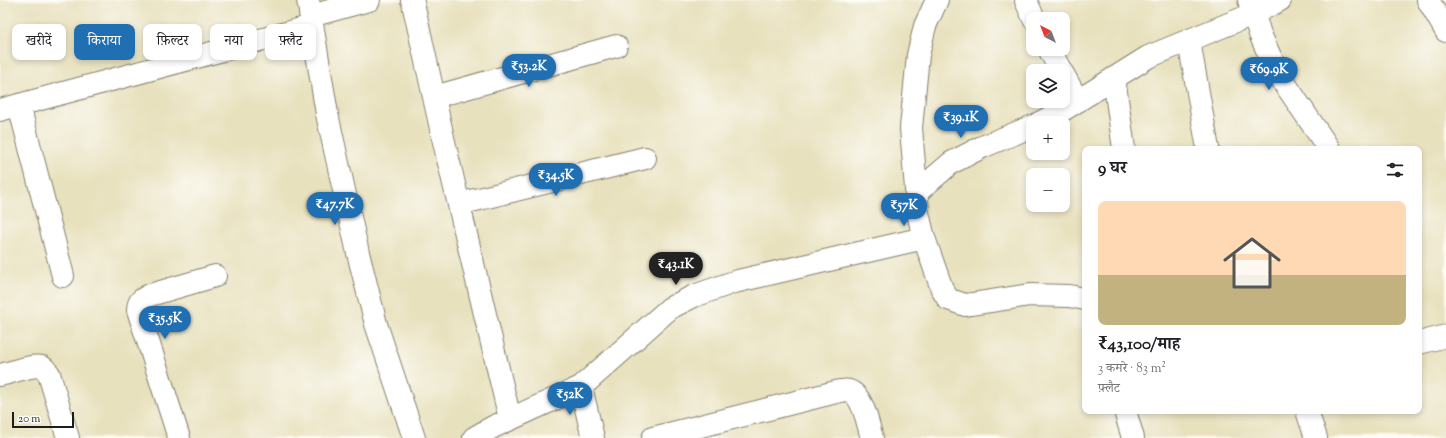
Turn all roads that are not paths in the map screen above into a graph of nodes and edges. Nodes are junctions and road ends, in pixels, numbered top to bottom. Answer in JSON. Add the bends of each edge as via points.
{"nodes":[{"id":1,"x":370,"y":0,"type":"edge"},
{"id":2,"x":412,"y":0,"type":"edge"},
{"id":3,"x":937,"y":0,"type":"edge"},
{"id":4,"x":1026,"y":0,"type":"edge"},
{"id":5,"x":1280,"y":0,"type":"edge"},
{"id":6,"x":1428,"y":0,"type":"edge"},
{"id":7,"x":1251,"y":7,"type":"edge"},
{"id":8,"x":1031,"y":12,"type":"edge"},
{"id":9,"x":310,"y":14,"type":"edge"},
{"id":10,"x":1446,"y":31,"type":"edge"},
{"id":11,"x":1189,"y":41,"type":"junction"},
{"id":12,"x":616,"y":46,"type":"dead end"},
{"id":13,"x":1114,"y":78,"type":"junction"},
{"id":14,"x":1070,"y":87,"type":"edge"},
{"id":15,"x":434,"y":97,"type":"junction"},
{"id":16,"x":1078,"y":101,"type":"junction"},
{"id":17,"x":9,"y":108,"type":"edge"},
{"id":18,"x":1053,"y":116,"type":"edge"},
{"id":19,"x":1026,"y":129,"type":"edge"},
{"id":20,"x":1124,"y":146,"type":"edge"},
{"id":21,"x":1207,"y":146,"type":"edge"},
{"id":22,"x":1327,"y":146,"type":"edge"},
{"id":23,"x":645,"y":158,"type":"dead end"},
{"id":24,"x":916,"y":193,"type":"junction"},
{"id":25,"x":458,"y":204,"type":"junction"},
{"id":26,"x":924,"y":238,"type":"junction"},
{"id":27,"x":62,"y":276,"type":"dead end"},
{"id":28,"x":215,"y":276,"type":"dead end"},
{"id":29,"x":1082,"y":298,"type":"edge"},
{"id":30,"x":1446,"y":336,"type":"edge"},
{"id":31,"x":1422,"y":342,"type":"edge"},
{"id":32,"x":0,"y":375,"type":"edge"},
{"id":33,"x":581,"y":387,"type":"junction"},
{"id":34,"x":1126,"y":414,"type":"edge"},
{"id":35,"x":1307,"y":414,"type":"edge"},
{"id":36,"x":510,"y":419,"type":"junction"},
{"id":37,"x":68,"y":438,"type":"edge"},
{"id":38,"x":179,"y":438,"type":"edge"},
{"id":39,"x":414,"y":438,"type":"edge"},
{"id":40,"x":474,"y":438,"type":"edge"},
{"id":41,"x":593,"y":438,"type":"edge"},
{"id":42,"x":652,"y":438,"type":"edge"},
{"id":43,"x":872,"y":438,"type":"edge"},
{"id":44,"x":1133,"y":438,"type":"edge"},
{"id":45,"x":1316,"y":438,"type":"edge"}],
"edges":[{"from":1,"to":9,"type":"street"},
{"from":2,"to":15,"type":"street"},
{"from":3,"to":24,"type":"street","via":[[925,26],[918,55],[911,128]]},
{"from":4,"to":8,"type":"street"},
{"from":5,"to":7,"type":"street"},
{"from":6,"to":10,"type":"street"},
{"from":7,"to":11,"type":"street"},
{"from":7,"to":22,"type":"street","via":[[1277,72]]},
{"from":9,"to":17,"type":"street"},
{"from":9,"to":39,"type":"street","via":[[327,114],[358,253],[376,324]]},
{"from":11,"to":13,"type":"street","via":[[1148,57]]},
{"from":11,"to":21,"type":"street"},
{"from":12,"to":15,"type":"street"},
{"from":13,"to":16,"type":"street"},
{"from":13,"to":20,"type":"street"},
{"from":14,"to":16,"type":"street"},
{"from":15,"to":25,"type":"street"},
{"from":16,"to":18,"type":"street"},
{"from":17,"to":27,"type":"street"},
{"from":19,"to":24,"type":"street","via":[[951,163]]},
{"from":23,"to":25,"type":"street"},
{"from":24,"to":26,"type":"street"},
{"from":25,"to":36,"type":"street"},
{"from":26,"to":29,"type":"street","via":[[942,289],[948,299],[956,303],[965,305],[1030,295]]},
{"from":26,"to":33,"type":"street","via":[[734,282],[694,296],[670,308]]},
{"from":28,"to":38,"type":"street","via":[[150,295],[138,304]]},
{"from":30,"to":31,"type":"street"},
{"from":32,"to":37,"type":"street","via":[[35,366],[46,369]]},
{"from":33,"to":36,"type":"street"},
{"from":33,"to":41,"type":"street"},
{"from":34,"to":44,"type":"street"},
{"from":35,"to":45,"type":"street"},
{"from":36,"to":40,"type":"street"},
{"from":42,"to":43,"type":"street","via":[[840,391],[849,391],[861,402]]}]}
